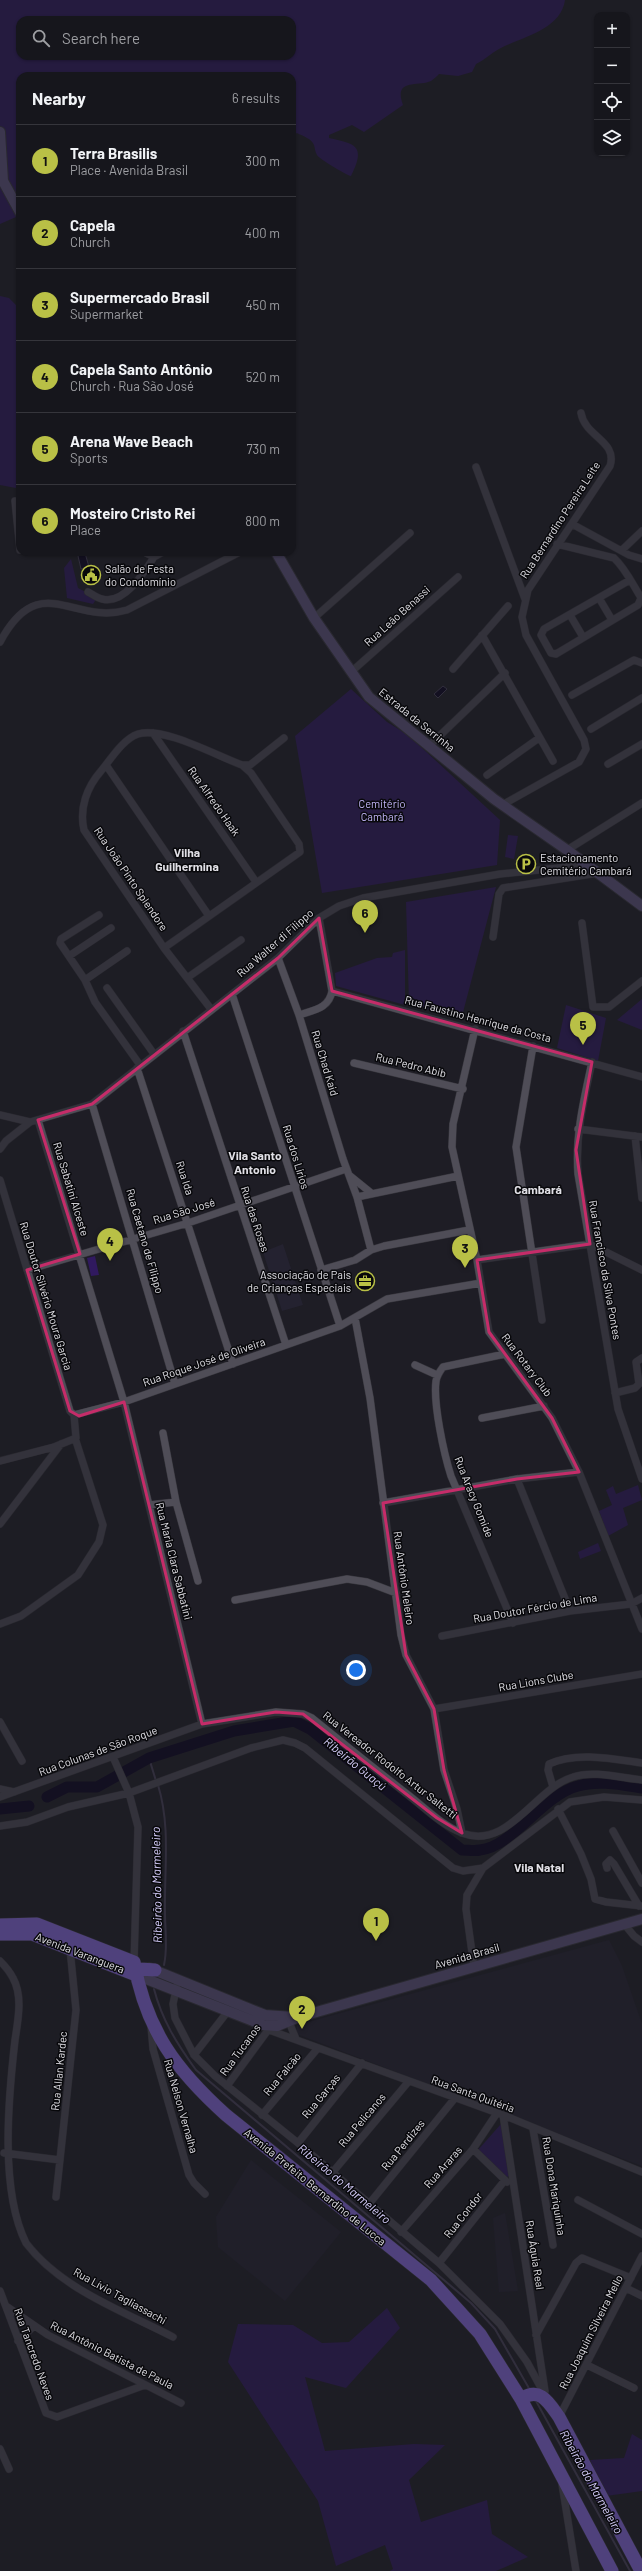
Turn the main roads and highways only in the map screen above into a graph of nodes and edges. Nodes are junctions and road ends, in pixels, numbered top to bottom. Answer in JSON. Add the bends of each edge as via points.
{"nodes":[{"id":1,"x":0,"y":132,"type":"edge"},
{"id":2,"x":16,"y":205,"type":"edge"},
{"id":3,"x":278,"y":556,"type":"edge"},
{"id":4,"x":642,"y":906,"type":"edge"},
{"id":5,"x":642,"y":1919,"type":"edge"},
{"id":6,"x":0,"y":1925,"type":"edge"},
{"id":7,"x":0,"y":1934,"type":"edge"},
{"id":8,"x":135,"y":1969,"type":"junction"},
{"id":9,"x":152,"y":1975,"type":"junction"},
{"id":10,"x":279,"y":2023,"type":"junction"},
{"id":11,"x":521,"y":2399,"type":"junction"},
{"id":12,"x":612,"y":2571,"type":"edge"},
{"id":13,"x":641,"y":2571,"type":"edge"}],
"edges":[{"from":1,"to":2,"type":"main road","via":[[3,181]]},
{"from":3,"to":4,"type":"main road","name":"Estrada da Serrinha","via":[[314,618],[369,697],[502,805]]},
{"from":5,"to":10,"type":"main road","name":"Avenida Brasil"},
{"from":6,"to":8,"type":"highway","name":"Avenida Varanguera","via":[[37,1924]]},
{"from":7,"to":8,"type":"highway","name":"Avenida Varanguera","via":[[32,1934]]},
{"from":8,"to":9,"type":"highway"},
{"from":8,"to":11,"type":"highway","name":"Avenida Prefeito Bernardino de Lucca","via":[[150,2018],[167,2051],[196,2088],[431,2280],[492,2350]]},
{"from":9,"to":10,"type":"main road","via":[[178,1980]]},
{"from":9,"to":10,"type":"main road","via":[[174,1990],[228,2011]]},
{"from":11,"to":12,"type":"highway","name":"Avenida Prefeito Bernardino de Lucca"},
{"from":11,"to":13,"type":"highway","via":[[533,2394],[546,2398],[560,2417]]}]}
